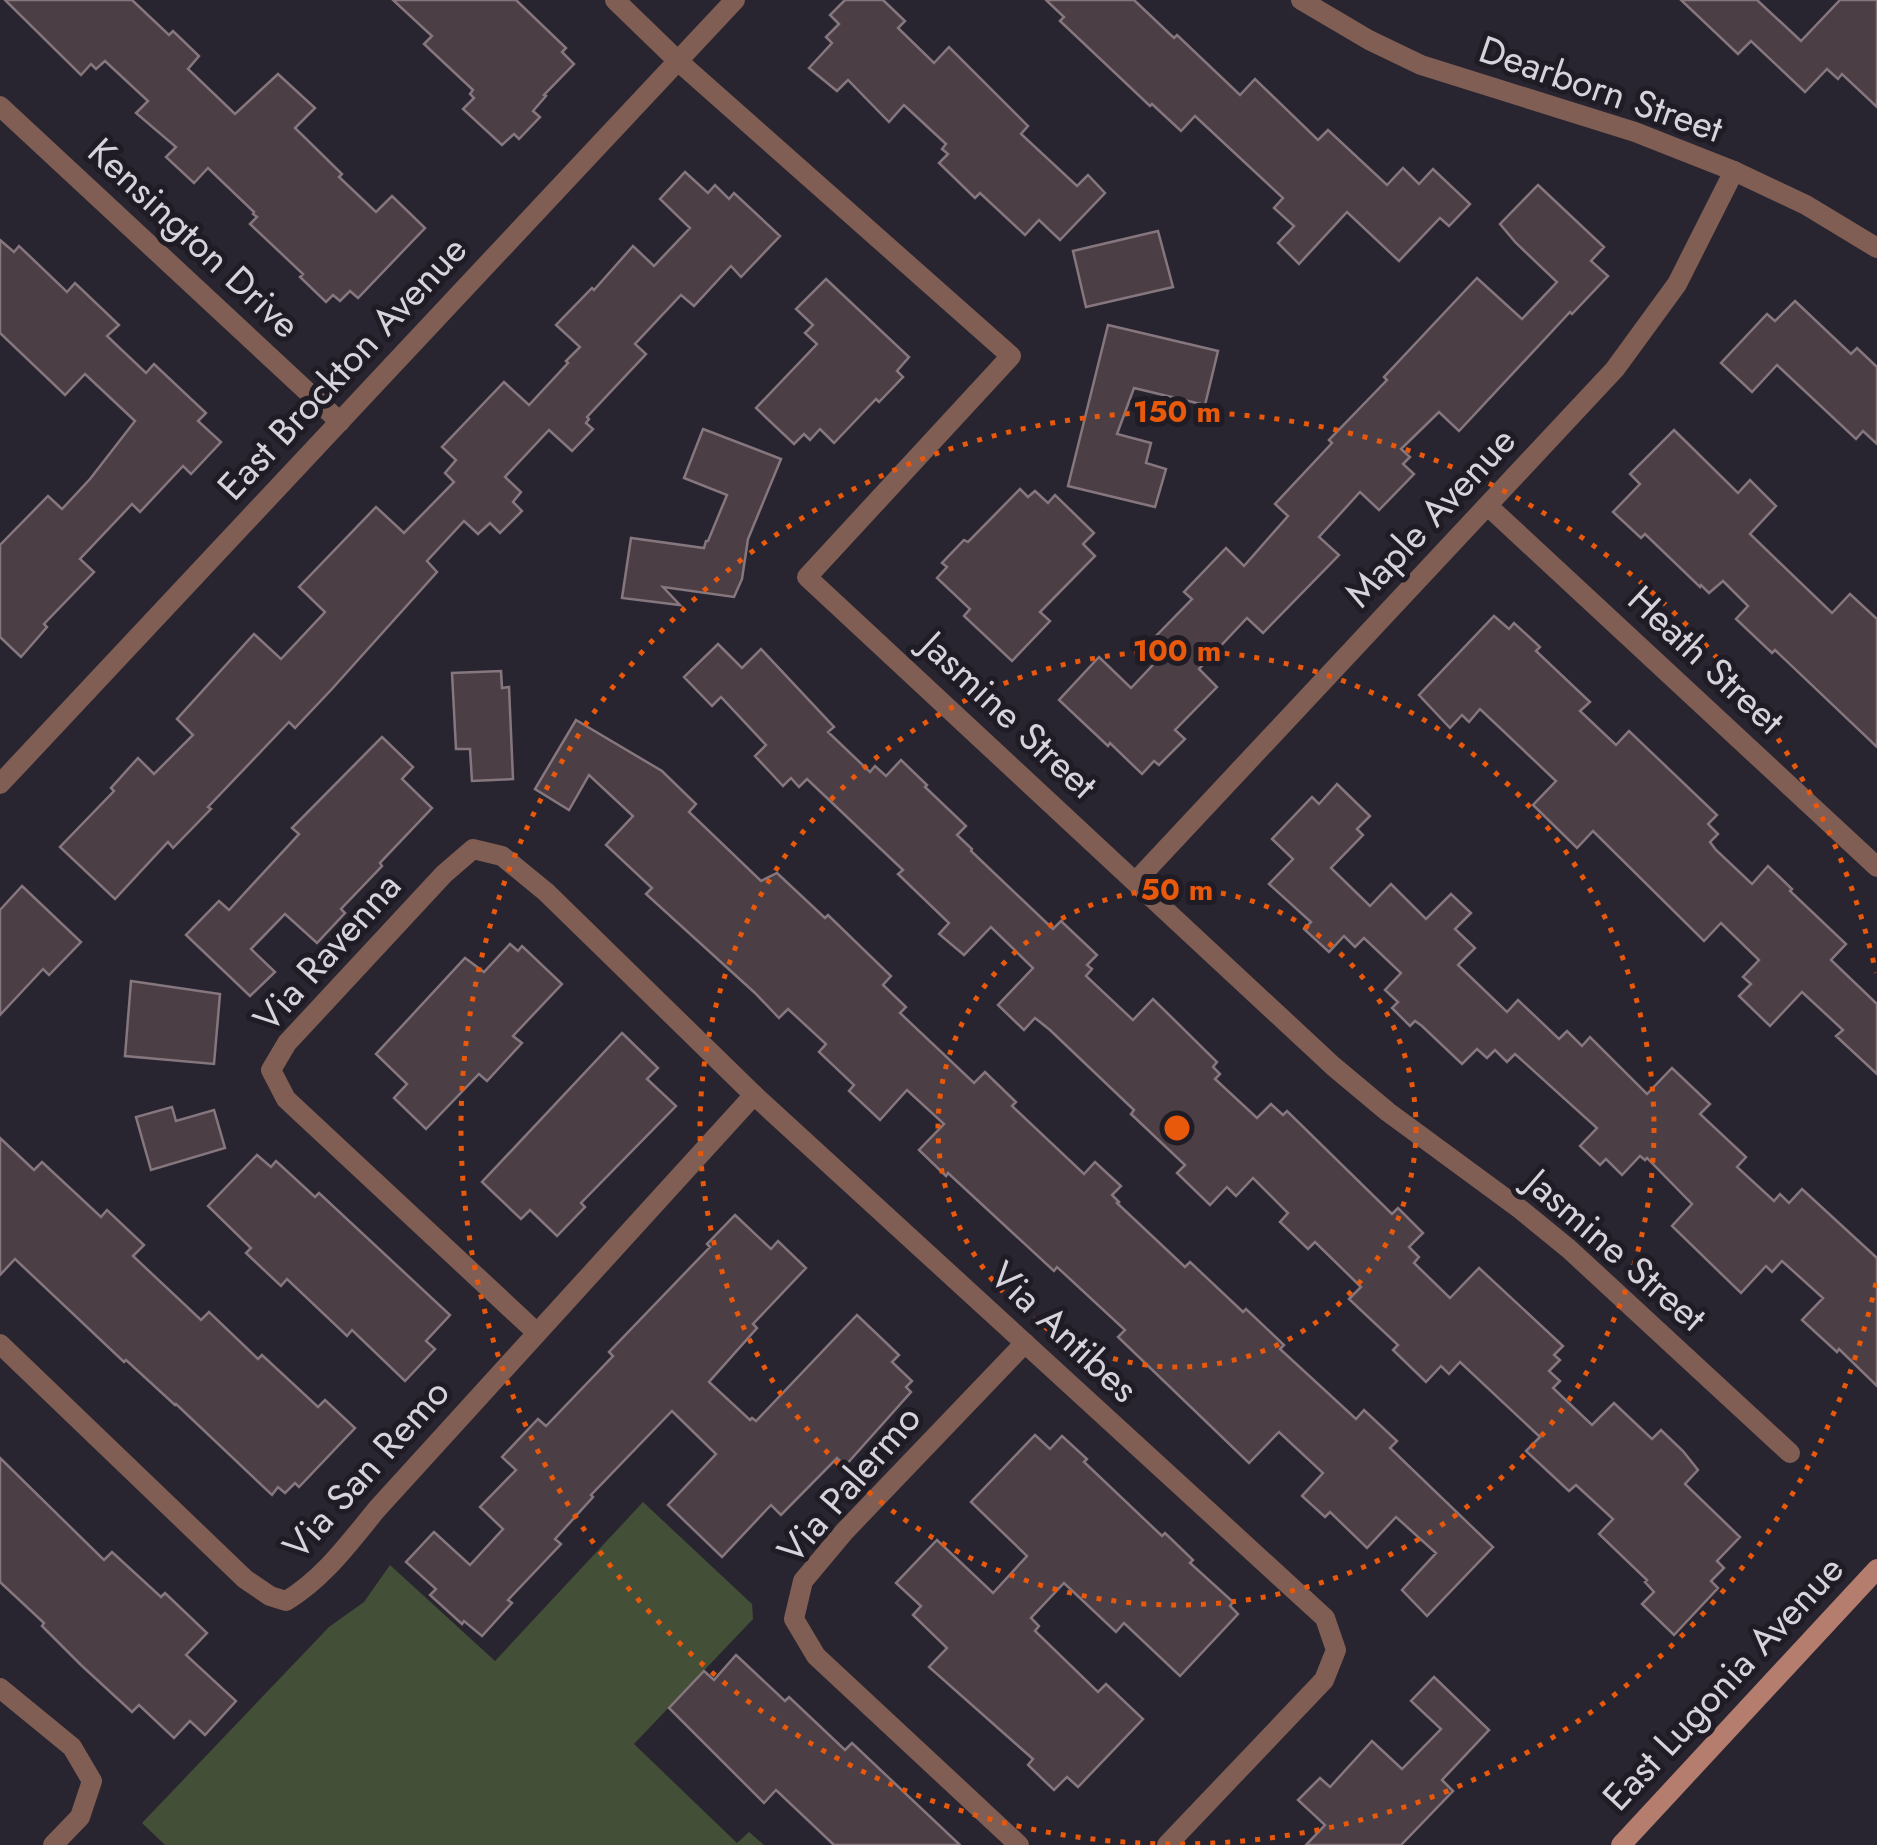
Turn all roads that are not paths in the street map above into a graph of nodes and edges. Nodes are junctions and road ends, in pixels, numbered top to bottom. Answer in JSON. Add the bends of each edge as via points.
{"nodes":[{"id":1,"x":614,"y":0,"type":"edge"},
{"id":2,"x":736,"y":0,"type":"edge"},
{"id":3,"x":1314,"y":3,"type":"edge"},
{"id":4,"x":678,"y":62,"type":"junction"},
{"id":5,"x":0,"y":106,"type":"edge"},
{"id":6,"x":1734,"y":171,"type":"junction"},
{"id":7,"x":1877,"y":248,"type":"edge"},
{"id":8,"x":340,"y":422,"type":"junction"},
{"id":9,"x":1488,"y":506,"type":"junction"},
{"id":10,"x":3,"y":776,"type":"edge"},
{"id":11,"x":1877,"y":866,"type":"edge"},
{"id":12,"x":1136,"y":881,"type":"junction"},
{"id":13,"x":546,"y":892,"type":"joint"},
{"id":14,"x":754,"y":1095,"type":"junction"},
{"id":15,"x":536,"y":1332,"type":"junction"},
{"id":16,"x":1025,"y":1344,"type":"junction"},
{"id":17,"x":3,"y":1353,"type":"edge"},
{"id":18,"x":1790,"y":1453,"type":"dead end"},
{"id":19,"x":1877,"y":1570,"type":"edge"},
{"id":20,"x":0,"y":1688,"type":"edge"},
{"id":21,"x":53,"y":1845,"type":"edge"},
{"id":22,"x":1020,"y":1845,"type":"edge"},
{"id":23,"x":1167,"y":1845,"type":"edge"},
{"id":24,"x":1621,"y":1845,"type":"edge"}],
"edges":[{"from":1,"to":4,"type":"street","name":"Jasmine Street"},
{"from":2,"to":4,"type":"street","name":"East Brockton Avenue"},
{"from":3,"to":6,"type":"street","name":"Dearborn Street","via":[[1421,65],[1635,132]]},
{"from":4,"to":8,"type":"street","name":"East Brockton Avenue"},
{"from":4,"to":12,"type":"street","name":"Jasmine Street","via":[[1011,356],[808,577]]},
{"from":5,"to":8,"type":"street","name":"Kensington Drive"},
{"from":6,"to":7,"type":"street","name":"Dearborn Street"},
{"from":6,"to":9,"type":"street","name":"Maple Avenue","via":[[1677,284],[1615,370]]},
{"from":8,"to":10,"type":"street","name":"East Brockton Avenue"},
{"from":9,"to":11,"type":"street","name":"Heath Street"},
{"from":9,"to":12,"type":"street","name":"Maple Avenue"},
{"from":12,"to":18,"type":"street","name":"Jasmine Street","via":[[1333,1066],[1520,1208]]},
{"from":13,"to":14,"type":"street","name":"Via Antibes"},
{"from":13,"to":15,"type":"street","name":"Via Ravenna","via":[[502,856],[472,849],[286,1043],[271,1070],[286,1099]]},
{"from":14,"to":15,"type":"street","name":"Via San Remo"},
{"from":14,"to":16,"type":"street","name":"Via Antibes"},
{"from":15,"to":17,"type":"street","name":"Via San Remo","via":[[333,1562],[286,1601],[245,1578]]},
{"from":16,"to":22,"type":"street","name":"Via Palermo","via":[[844,1532],[803,1581],[794,1619],[816,1656]]},
{"from":16,"to":23,"type":"street","name":"Via Antibes","via":[[1324,1618],[1336,1650],[1324,1680]]},
{"from":19,"to":24,"type":"main road","name":"East Lugonia Avenue"},
{"from":20,"to":21,"type":"street","via":[[72,1748],[92,1782],[80,1817]]}]}
